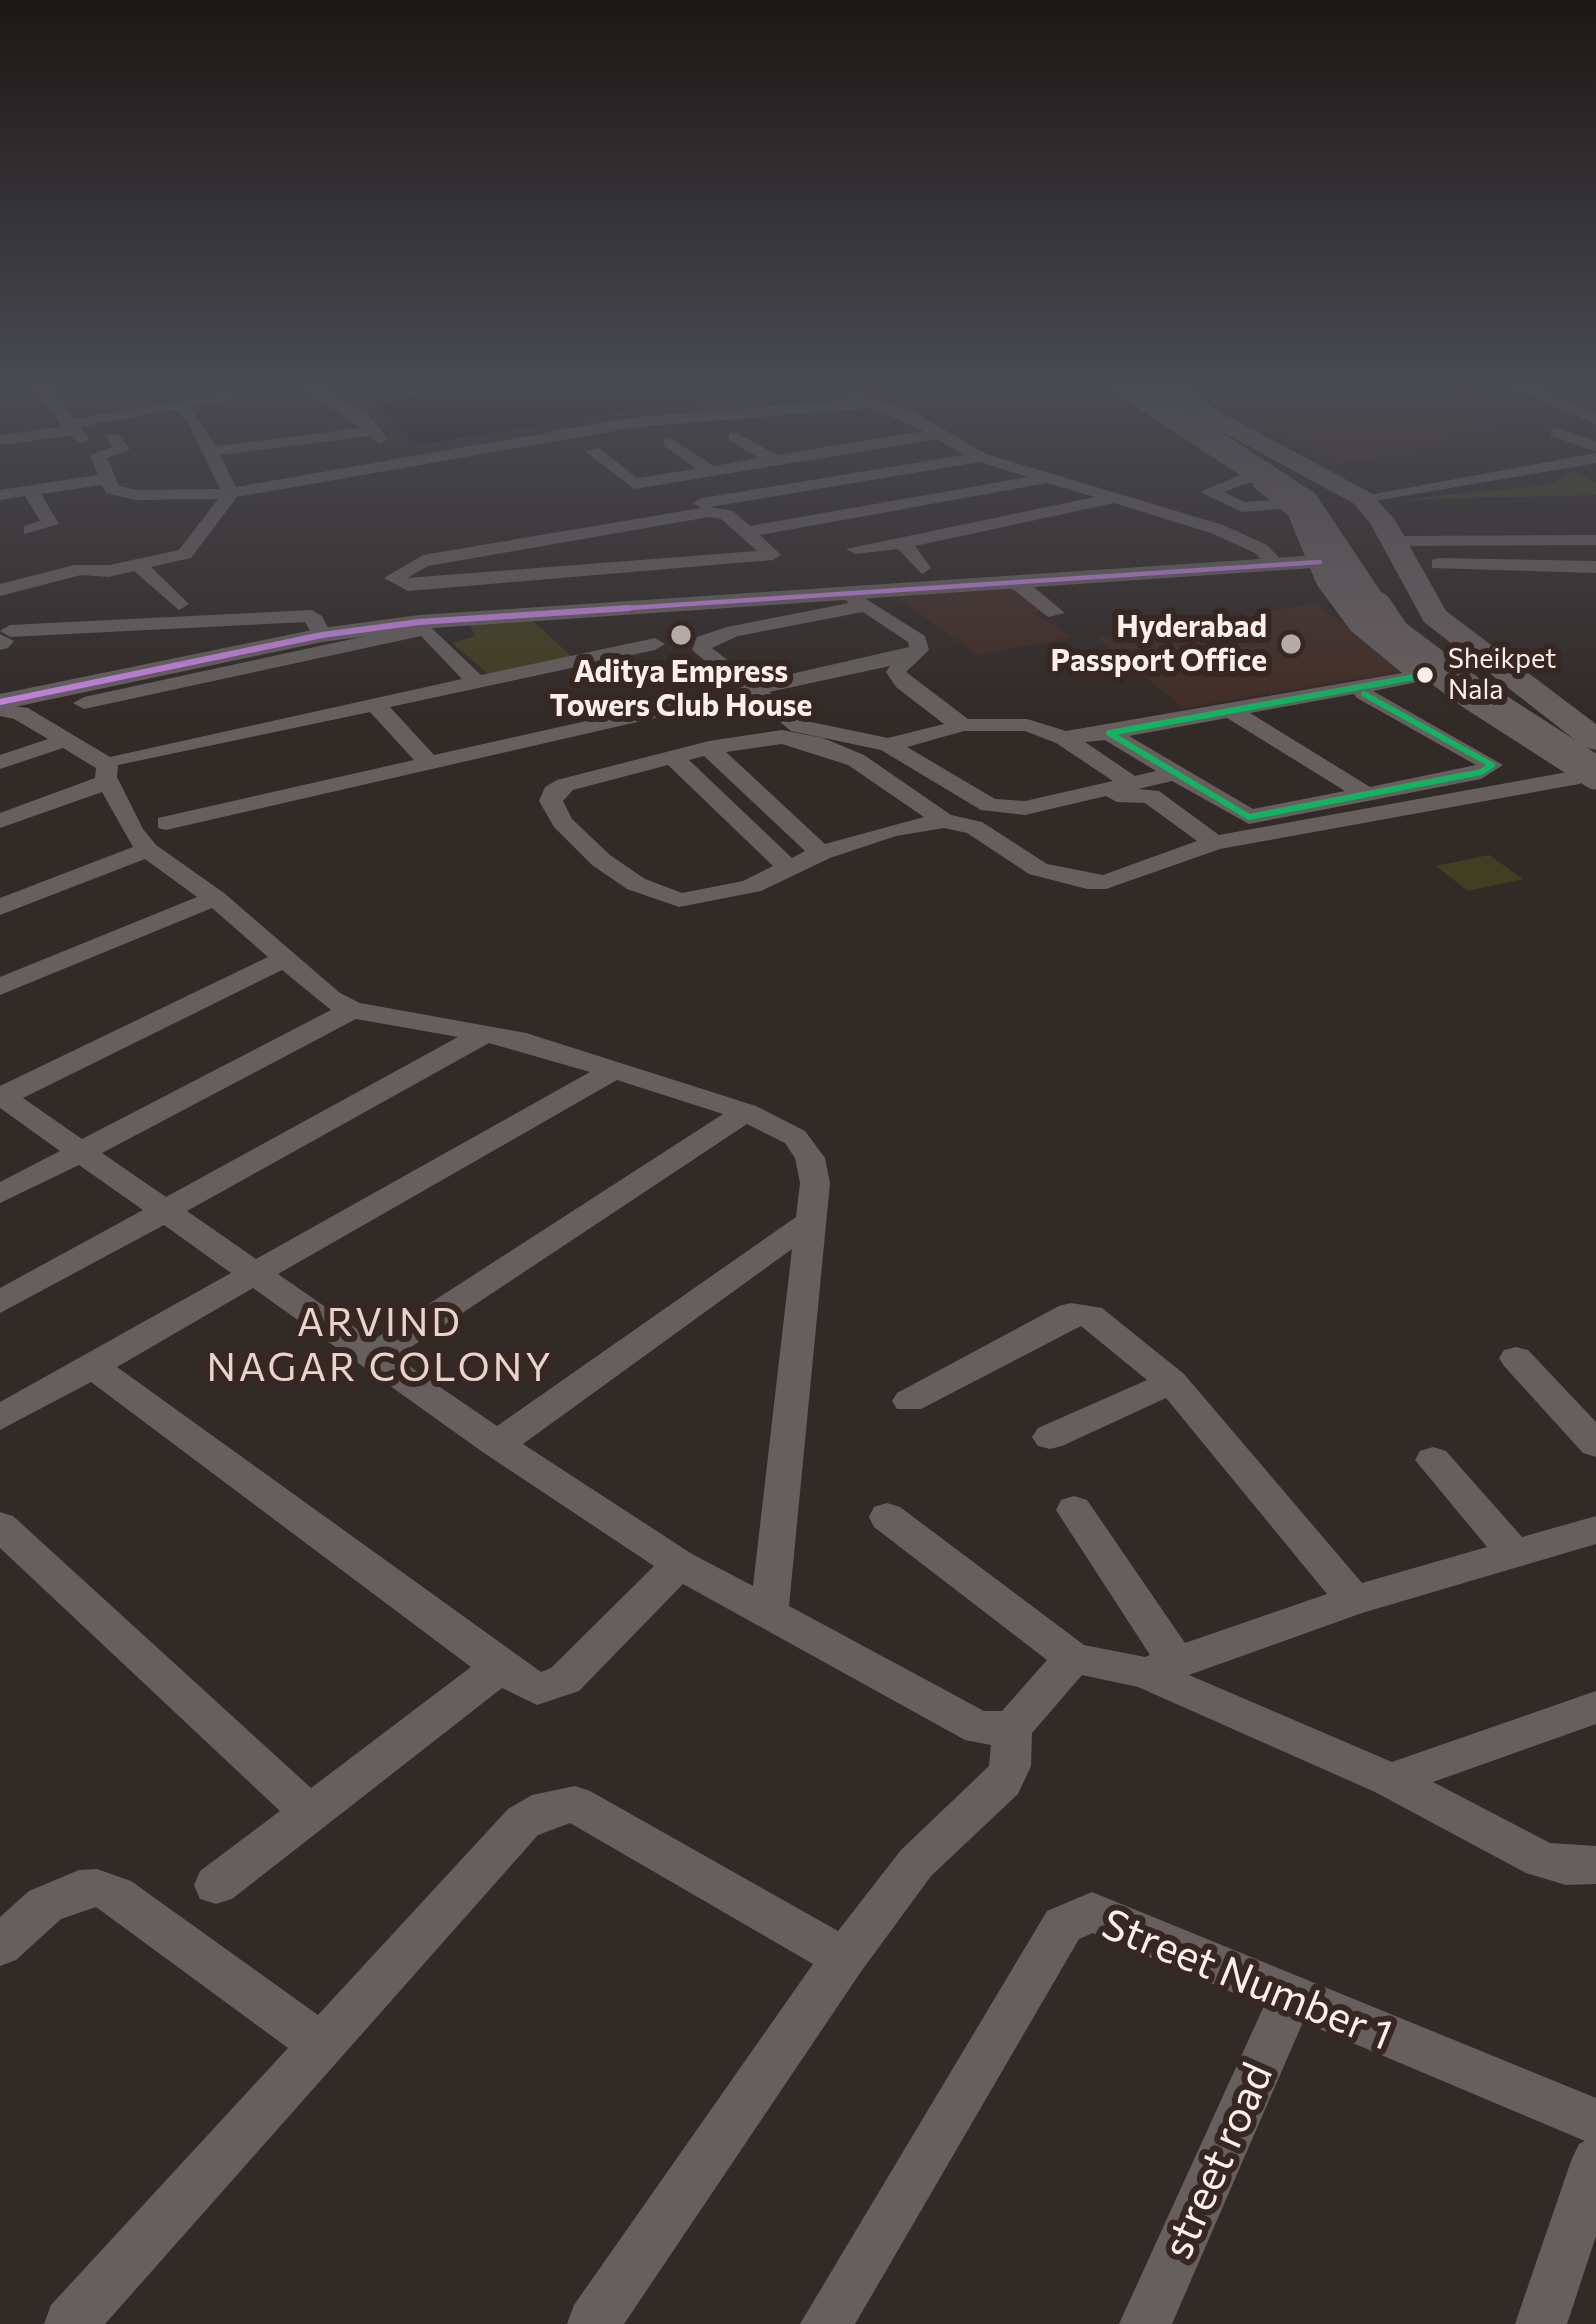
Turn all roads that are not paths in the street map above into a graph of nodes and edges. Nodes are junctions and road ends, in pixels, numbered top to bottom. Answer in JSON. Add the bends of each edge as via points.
{"nodes":[{"id":1,"x":35,"y":496,"type":"edge"},
{"id":2,"x":122,"y":496,"type":"edge"},
{"id":3,"x":157,"y":496,"type":"edge"},
{"id":4,"x":228,"y":496,"type":"edge"},
{"id":5,"x":744,"y":496,"type":"edge"},
{"id":6,"x":877,"y":496,"type":"edge"},
{"id":7,"x":945,"y":496,"type":"edge"},
{"id":8,"x":1105,"y":496,"type":"edge"},
{"id":9,"x":1219,"y":496,"type":"edge"},
{"id":10,"x":1279,"y":496,"type":"edge"},
{"id":11,"x":1296,"y":496,"type":"edge"},
{"id":12,"x":1327,"y":496,"type":"edge"},
{"id":13,"x":1359,"y":496,"type":"edge"},
{"id":14,"x":1371,"y":496,"type":"edge"},
{"id":15,"x":1362,"y":498,"type":"junction"},
{"id":16,"x":1113,"y":499,"type":"junction"},
{"id":17,"x":1290,"y":504,"type":"junction"},
{"id":18,"x":892,"y":506,"type":"junction"},
{"id":19,"x":622,"y":518,"type":"dead end"},
{"id":20,"x":655,"y":521,"type":"junction"},
{"id":21,"x":30,"y":530,"type":"dead end"},
{"id":22,"x":756,"y":530,"type":"dead end"},
{"id":23,"x":689,"y":539,"type":"junction"},
{"id":24,"x":1596,"y":541,"type":"edge"},
{"id":25,"x":903,"y":543,"type":"junction"},
{"id":26,"x":855,"y":549,"type":"dead end"},
{"id":27,"x":1317,"y":552,"type":"junction"},
{"id":28,"x":1398,"y":552,"type":"junction"},
{"id":29,"x":1270,"y":558,"type":"junction"},
{"id":30,"x":672,"y":564,"type":"junction"},
{"id":31,"x":138,"y":565,"type":"junction"},
{"id":32,"x":776,"y":566,"type":"junction"},
{"id":33,"x":1596,"y":567,"type":"edge"},
{"id":34,"x":922,"y":568,"type":"junction"},
{"id":35,"x":545,"y":582,"type":"junction"},
{"id":36,"x":1016,"y":582,"type":"junction"},
{"id":37,"x":0,"y":590,"type":"edge"},
{"id":38,"x":845,"y":599,"type":"junction"},
{"id":39,"x":179,"y":604,"type":"dead end"},
{"id":40,"x":1054,"y":613,"type":"dead end"},
{"id":41,"x":317,"y":625,"type":"junction"},
{"id":42,"x":2,"y":630,"type":"edge"},
{"id":43,"x":427,"y":631,"type":"junction"},
{"id":44,"x":655,"y":644,"type":"dead end"},
{"id":45,"x":907,"y":656,"type":"junction"},
{"id":46,"x":1429,"y":678,"type":"junction"},
{"id":47,"x":475,"y":681,"type":"junction"},
{"id":48,"x":0,"y":684,"type":"edge"},
{"id":49,"x":753,"y":689,"type":"junction"},
{"id":50,"x":1364,"y":694,"type":"junction"},
{"id":51,"x":707,"y":700,"type":"dead end"},
{"id":52,"x":84,"y":703,"type":"dead end"},
{"id":53,"x":374,"y":703,"type":"junction"},
{"id":54,"x":0,"y":706,"type":"edge"},
{"id":55,"x":1233,"y":713,"type":"junction"},
{"id":56,"x":964,"y":725,"type":"junction"},
{"id":57,"x":1108,"y":733,"type":"junction"},
{"id":58,"x":1064,"y":738,"type":"junction"},
{"id":59,"x":1589,"y":738,"type":"edge"},
{"id":60,"x":68,"y":739,"type":"junction"},
{"id":61,"x":1517,"y":739,"type":"junction"},
{"id":62,"x":888,"y":745,"type":"junction"},
{"id":63,"x":709,"y":748,"type":"junction"},
{"id":64,"x":673,"y":757,"type":"junction"},
{"id":65,"x":0,"y":762,"type":"edge"},
{"id":66,"x":428,"y":762,"type":"junction"},
{"id":67,"x":115,"y":770,"type":"junction"},
{"id":68,"x":1172,"y":774,"type":"junction"},
{"id":69,"x":1590,"y":779,"type":"edge"},
{"id":70,"x":1131,"y":783,"type":"junction"},
{"id":71,"x":1367,"y":795,"type":"junction"},
{"id":72,"x":0,"y":821,"type":"edge"},
{"id":73,"x":944,"y":821,"type":"junction"},
{"id":74,"x":166,"y":823,"type":"dead end"},
{"id":75,"x":974,"y":827,"type":"junction"},
{"id":76,"x":1215,"y":843,"type":"junction"},
{"id":77,"x":148,"y":850,"type":"junction"},
{"id":78,"x":821,"y":853,"type":"junction"},
{"id":79,"x":789,"y":868,"type":"junction"},
{"id":80,"x":215,"y":898,"type":"junction"},
{"id":81,"x":0,"y":908,"type":"edge"},
{"id":82,"x":285,"y":959,"type":"junction"},
{"id":83,"x":0,"y":987,"type":"edge"},
{"id":84,"x":352,"y":1010,"type":"junction"},
{"id":85,"x":486,"y":1033,"type":"junction"},
{"id":86,"x":614,"y":1070,"type":"junction"},
{"id":87,"x":1,"y":1097,"type":"edge"},
{"id":88,"x":746,"y":1112,"type":"junction"},
{"id":89,"x":83,"y":1153,"type":"junction"},
{"id":90,"x":0,"y":1194,"type":"edge"},
{"id":91,"x":167,"y":1212,"type":"junction"},
{"id":92,"x":811,"y":1221,"type":"junction"},
{"id":93,"x":258,"y":1274,"type":"junction"},
{"id":94,"x":0,"y":1302,"type":"edge"},
{"id":95,"x":373,"y":1356,"type":"junction"},
{"id":96,"x":1516,"y":1358,"type":"dead end"},
{"id":97,"x":93,"y":1366,"type":"junction"},
{"id":98,"x":1172,"y":1382,"type":"junction"},
{"id":99,"x":909,"y":1401,"type":"dead end"},
{"id":100,"x":0,"y":1418,"type":"edge"},
{"id":101,"x":1050,"y":1437,"type":"dead end"},
{"id":102,"x":497,"y":1444,"type":"junction"},
{"id":103,"x":1596,"y":1444,"type":"edge"},
{"id":104,"x":1433,"y":1460,"type":"dead end"},
{"id":105,"x":1074,"y":1510,"type":"dead end"},
{"id":106,"x":886,"y":1517,"type":"dead end"},
{"id":107,"x":0,"y":1526,"type":"edge"},
{"id":108,"x":1596,"y":1530,"type":"edge"},
{"id":109,"x":1516,"y":1556,"type":"junction"},
{"id":110,"x":679,"y":1564,"type":"junction"},
{"id":111,"x":1354,"y":1600,"type":"junction"},
{"id":112,"x":769,"y":1614,"type":"junction"},
{"id":113,"x":1072,"y":1658,"type":"junction"},
{"id":114,"x":500,"y":1667,"type":"junction"},
{"id":115,"x":1161,"y":1668,"type":"junction"},
{"id":116,"x":1596,"y":1707,"type":"edge"},
{"id":117,"x":1012,"y":1728,"type":"junction"},
{"id":118,"x":1390,"y":1780,"type":"junction"},
{"id":119,"x":310,"y":1813,"type":"junction"},
{"id":120,"x":1596,"y":1864,"type":"edge"},
{"id":121,"x":216,"y":1885,"type":"dead end"},
{"id":122,"x":0,"y":1946,"type":"edge"},
{"id":123,"x":844,"y":1958,"type":"junction"},
{"id":124,"x":1291,"y":1998,"type":"junction"},
{"id":125,"x":320,"y":2044,"type":"junction"},
{"id":126,"x":1596,"y":2122,"type":"edge"},
{"id":127,"x":1596,"y":2161,"type":"edge"},
{"id":128,"x":70,"y":2324,"type":"edge"},
{"id":129,"x":593,"y":2324,"type":"edge"},
{"id":130,"x":826,"y":2324,"type":"edge"},
{"id":131,"x":1145,"y":2324,"type":"edge"},
{"id":132,"x":1541,"y":2324,"type":"edge"}],
"edges":[{"from":1,"to":21,"type":"street","via":[[50,524]]},
{"from":2,"to":3,"type":"street"},
{"from":4,"to":31,"type":"street","via":[[185,554]]},
{"from":5,"to":19,"type":"street"},
{"from":6,"to":18,"type":"street"},
{"from":7,"to":18,"type":"street"},
{"from":8,"to":16,"type":"street"},
{"from":9,"to":17,"type":"street","via":[[1242,507]]},
{"from":10,"to":17,"type":"main road"},
{"from":11,"to":69,"type":"main road","bridge":true,"via":[[1394,635]]},
{"from":12,"to":59,"type":"main road","via":[[1356,523],[1389,588],[1428,635],[1503,692]]},
{"from":13,"to":15,"type":"main road"},
{"from":14,"to":15,"type":"street"},
{"from":15,"to":28,"type":"main road"},
{"from":16,"to":25,"type":"street"},
{"from":16,"to":29,"type":"street","via":[[1217,529]]},
{"from":17,"to":27,"type":"main road"},
{"from":18,"to":22,"type":"street"},
{"from":20,"to":23,"type":"street"},
{"from":20,"to":30,"type":"street"},
{"from":20,"to":35,"type":"street","via":[[423,561],[392,578],[408,585]]},
{"from":23,"to":30,"type":"street"},
{"from":23,"to":32,"type":"street"},
{"from":23,"to":32,"type":"street","via":[[709,512],[727,515]]},
{"from":24,"to":28,"type":"street"},
{"from":25,"to":26,"type":"street"},
{"from":25,"to":34,"type":"street"},
{"from":27,"to":29,"type":"street"},
{"from":27,"to":46,"type":"main road","via":[[1361,625]]},
{"from":28,"to":33,"type":"street"},
{"from":28,"to":59,"type":"main road","via":[[1434,616]]},
{"from":29,"to":34,"type":"street"},
{"from":29,"to":36,"type":"street"},
{"from":30,"to":35,"type":"street"},
{"from":31,"to":37,"type":"street","via":[[81,569]]},
{"from":31,"to":39,"type":"street"},
{"from":32,"to":34,"type":"street"},
{"from":32,"to":35,"type":"street"},
{"from":35,"to":41,"type":"street","via":[[357,607]]},
{"from":36,"to":38,"type":"street"},
{"from":36,"to":40,"type":"street"},
{"from":38,"to":43,"type":"street"},
{"from":38,"to":45,"type":"street","via":[[918,640],[919,650]]},
{"from":38,"to":49,"type":"street","via":[[704,641],[702,650]]},
{"from":41,"to":42,"type":"street"},
{"from":41,"to":43,"type":"street"},
{"from":41,"to":48,"type":"street"},
{"from":41,"to":54,"type":"street"},
{"from":43,"to":47,"type":"street"},
{"from":43,"to":52,"type":"street"},
{"from":44,"to":47,"type":"street"},
{"from":45,"to":49,"type":"street"},
{"from":45,"to":56,"type":"street","via":[[896,672],[902,683]]},
{"from":46,"to":50,"type":"street"},
{"from":46,"to":55,"type":"street"},
{"from":46,"to":61,"type":"main road"},
{"from":47,"to":53,"type":"street"},
{"from":49,"to":62,"type":"street","via":[[799,726]]},
{"from":50,"to":55,"type":"street"},
{"from":50,"to":71,"type":"street","via":[[1492,765]]},
{"from":51,"to":66,"type":"street"},
{"from":53,"to":66,"type":"street"},
{"from":53,"to":67,"type":"street"},
{"from":54,"to":60,"type":"street"},
{"from":55,"to":57,"type":"street"},
{"from":55,"to":71,"type":"street"},
{"from":56,"to":58,"type":"street","via":[[1027,724]]},
{"from":56,"to":62,"type":"street"},
{"from":57,"to":58,"type":"street"},
{"from":57,"to":68,"type":"street"},
{"from":58,"to":70,"type":"street"},
{"from":59,"to":61,"type":"main road"},
{"from":60,"to":65,"type":"street"},
{"from":60,"to":67,"type":"street"},
{"from":61,"to":69,"type":"main road"},
{"from":62,"to":70,"type":"street","via":[[1005,808]]},
{"from":63,"to":64,"type":"street"},
{"from":63,"to":73,"type":"street","via":[[782,737],[815,742],[888,779]]},
{"from":63,"to":78,"type":"street"},
{"from":64,"to":79,"type":"street"},
{"from":64,"to":79,"type":"street","via":[[565,785],[554,793],[554,811],[601,860],[680,900],[731,893]]},
{"from":66,"to":74,"type":"street"},
{"from":67,"to":72,"type":"street"},
{"from":67,"to":77,"type":"street","via":[[132,831]]},
{"from":68,"to":70,"type":"street"},
{"from":68,"to":71,"type":"street","via":[[1249,817]]},
{"from":69,"to":76,"type":"street"},
{"from":73,"to":75,"type":"street"},
{"from":73,"to":78,"type":"street"},
{"from":75,"to":76,"type":"street","via":[[1138,793]]},
{"from":75,"to":76,"type":"street","via":[[1038,869],[1087,882],[1126,877]]},
{"from":77,"to":80,"type":"street"},
{"from":77,"to":81,"type":"street"},
{"from":78,"to":79,"type":"street"},
{"from":80,"to":82,"type":"street"},
{"from":80,"to":83,"type":"street"},
{"from":82,"to":84,"type":"street"},
{"from":82,"to":87,"type":"street"},
{"from":84,"to":85,"type":"street"},
{"from":84,"to":89,"type":"street"},
{"from":85,"to":86,"type":"street"},
{"from":85,"to":91,"type":"street"},
{"from":86,"to":88,"type":"street"},
{"from":86,"to":93,"type":"street"},
{"from":87,"to":89,"type":"street"},
{"from":88,"to":92,"type":"street","via":[[795,1138],[810,1158]]},
{"from":88,"to":95,"type":"street"},
{"from":89,"to":90,"type":"street"},
{"from":89,"to":91,"type":"street"},
{"from":91,"to":93,"type":"street"},
{"from":91,"to":94,"type":"street"},
{"from":92,"to":102,"type":"street"},
{"from":92,"to":112,"type":"street"},
{"from":93,"to":95,"type":"street"},
{"from":93,"to":97,"type":"street"},
{"from":95,"to":102,"type":"street"},
{"from":96,"to":103,"type":"street"},
{"from":97,"to":100,"type":"street"},
{"from":97,"to":114,"type":"street"},
{"from":98,"to":99,"type":"street","via":[[1079,1313]]},
{"from":98,"to":101,"type":"street"},
{"from":98,"to":111,"type":"street"},
{"from":102,"to":110,"type":"street"},
{"from":104,"to":109,"type":"street"},
{"from":105,"to":115,"type":"street"},
{"from":106,"to":113,"type":"street"},
{"from":107,"to":119,"type":"street"},
{"from":108,"to":109,"type":"street"},
{"from":109,"to":111,"type":"street"},
{"from":110,"to":112,"type":"street"},
{"from":110,"to":114,"type":"street","via":[[565,1680],[537,1689]]},
{"from":111,"to":115,"type":"street"},
{"from":112,"to":117,"type":"street","via":[[979,1728]]},
{"from":113,"to":115,"type":"street"},
{"from":113,"to":117,"type":"street"},
{"from":114,"to":119,"type":"street"},
{"from":115,"to":118,"type":"street"},
{"from":116,"to":118,"type":"street"},
{"from":117,"to":123,"type":"street","via":[[1004,1782],[916,1863]]},
{"from":118,"to":120,"type":"street","via":[[1541,1860]]},
{"from":119,"to":121,"type":"street"},
{"from":122,"to":125,"type":"street","via":[[45,1905],[97,1888]]},
{"from":123,"to":125,"type":"street","via":[[574,1804],[547,1808],[523,1822]]},
{"from":123,"to":129,"type":"street"},
{"from":124,"to":126,"type":"street","name":"Street Number 1"},
{"from":124,"to":130,"type":"street","name":"Street Number 1","via":[[1092,1912],[1063,1925]]},
{"from":124,"to":131,"type":"street","name":"street road"},
{"from":125,"to":128,"type":"street"},
{"from":127,"to":132,"type":"street"}]}
